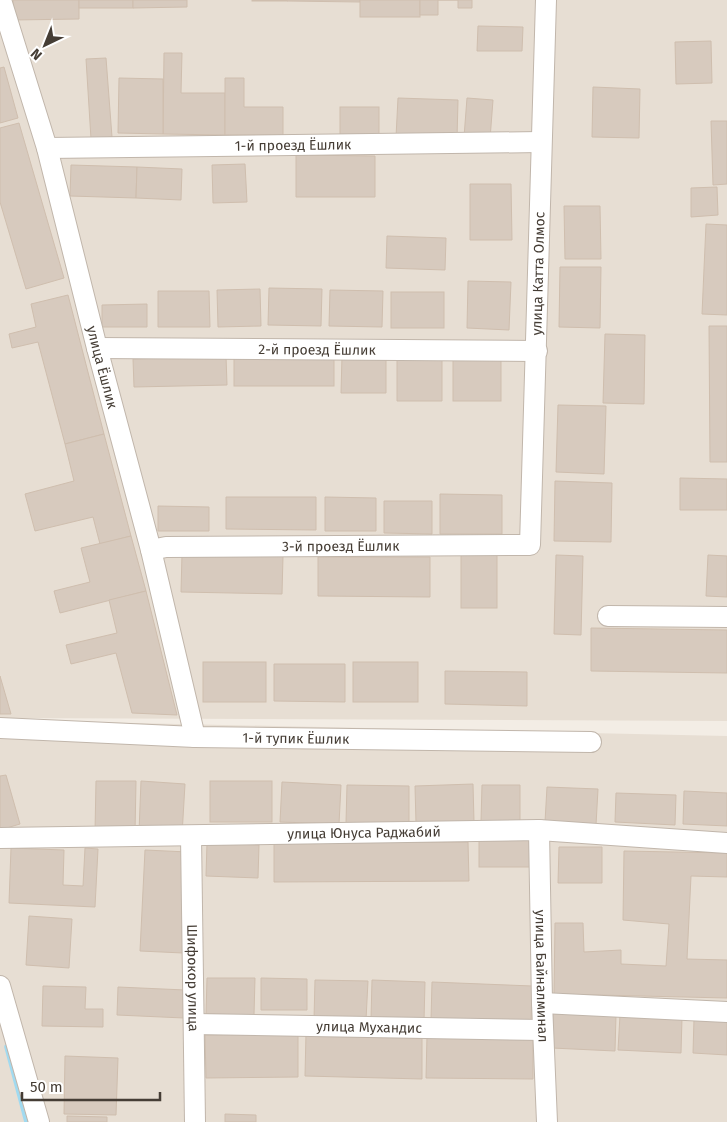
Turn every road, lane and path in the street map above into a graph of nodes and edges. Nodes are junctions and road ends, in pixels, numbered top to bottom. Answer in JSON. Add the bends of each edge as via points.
{"nodes":[{"id":1,"x":1,"y":0,"type":"edge"},
{"id":2,"x":546,"y":0,"type":"edge"},
{"id":3,"x":540,"y":142,"type":"junction"},
{"id":4,"x":47,"y":148,"type":"junction"},
{"id":5,"x":97,"y":348,"type":"junction"},
{"id":6,"x":538,"y":351,"type":"junction"},
{"id":7,"x":530,"y":545,"type":"joint"},
{"id":8,"x":151,"y":550,"type":"junction"},
{"id":9,"x":608,"y":616,"type":"dead end"},
{"id":10,"x":727,"y":617,"type":"edge"},
{"id":11,"x":0,"y":728,"type":"edge"},
{"id":12,"x":195,"y":737,"type":"junction"},
{"id":13,"x":591,"y":742,"type":"dead end"},
{"id":14,"x":539,"y":830,"type":"junction"},
{"id":15,"x":191,"y":836,"type":"junction"},
{"id":16,"x":0,"y":838,"type":"edge"},
{"id":17,"x":727,"y":843,"type":"edge"},
{"id":18,"x":0,"y":986,"type":"edge"},
{"id":19,"x":542,"y":1002,"type":"junction"},
{"id":20,"x":727,"y":1012,"type":"edge"},
{"id":21,"x":194,"y":1024,"type":"junction"},
{"id":22,"x":543,"y":1030,"type":"junction"},
{"id":23,"x":40,"y":1122,"type":"edge"},
{"id":24,"x":195,"y":1122,"type":"edge"},
{"id":25,"x":547,"y":1122,"type":"edge"}],
"edges":[{"from":1,"to":4,"type":"street","name":"улица Ёшлик"},
{"from":2,"to":3,"type":"street","name":"улица Катта Олмос"},
{"from":3,"to":4,"type":"street","name":"1-й проезд Ёшлик"},
{"from":3,"to":6,"type":"street","name":"улица Катта Олмос"},
{"from":4,"to":5,"type":"street","name":"улица Ёшлик"},
{"from":5,"to":6,"type":"street","name":"2-й проезд Ёшлик"},
{"from":5,"to":8,"type":"street","name":"улица Ёшлик"},
{"from":6,"to":7,"type":"street","name":"улица Катта Олмос"},
{"from":7,"to":8,"type":"street","name":"3-й проезд Ёшлик"},
{"from":8,"to":12,"type":"street","name":"улица Ёшлик"},
{"from":9,"to":10,"type":"street"},
{"from":11,"to":12,"type":"street","name":"1-й тупик Ёшлик"},
{"from":12,"to":13,"type":"street","name":"1-й тупик Ёшлик"},
{"from":14,"to":15,"type":"street","name":"улица Юнуса Раджабий"},
{"from":14,"to":17,"type":"street","name":"улица Юнуса Раджабий"},
{"from":14,"to":19,"type":"street","name":"улица Байналминал"},
{"from":15,"to":16,"type":"street","name":"улица Юнуса Раджабий"},
{"from":15,"to":21,"type":"street","name":"Шифокор улица"},
{"from":18,"to":23,"type":"street"},
{"from":19,"to":20,"type":"street"},
{"from":19,"to":22,"type":"street","name":"улица Байналминал"},
{"from":21,"to":22,"type":"street","name":"улица Мухандис"},
{"from":21,"to":24,"type":"street","name":"Шифокор улица"},
{"from":22,"to":25,"type":"street","name":"улица Байналминал"}]}
